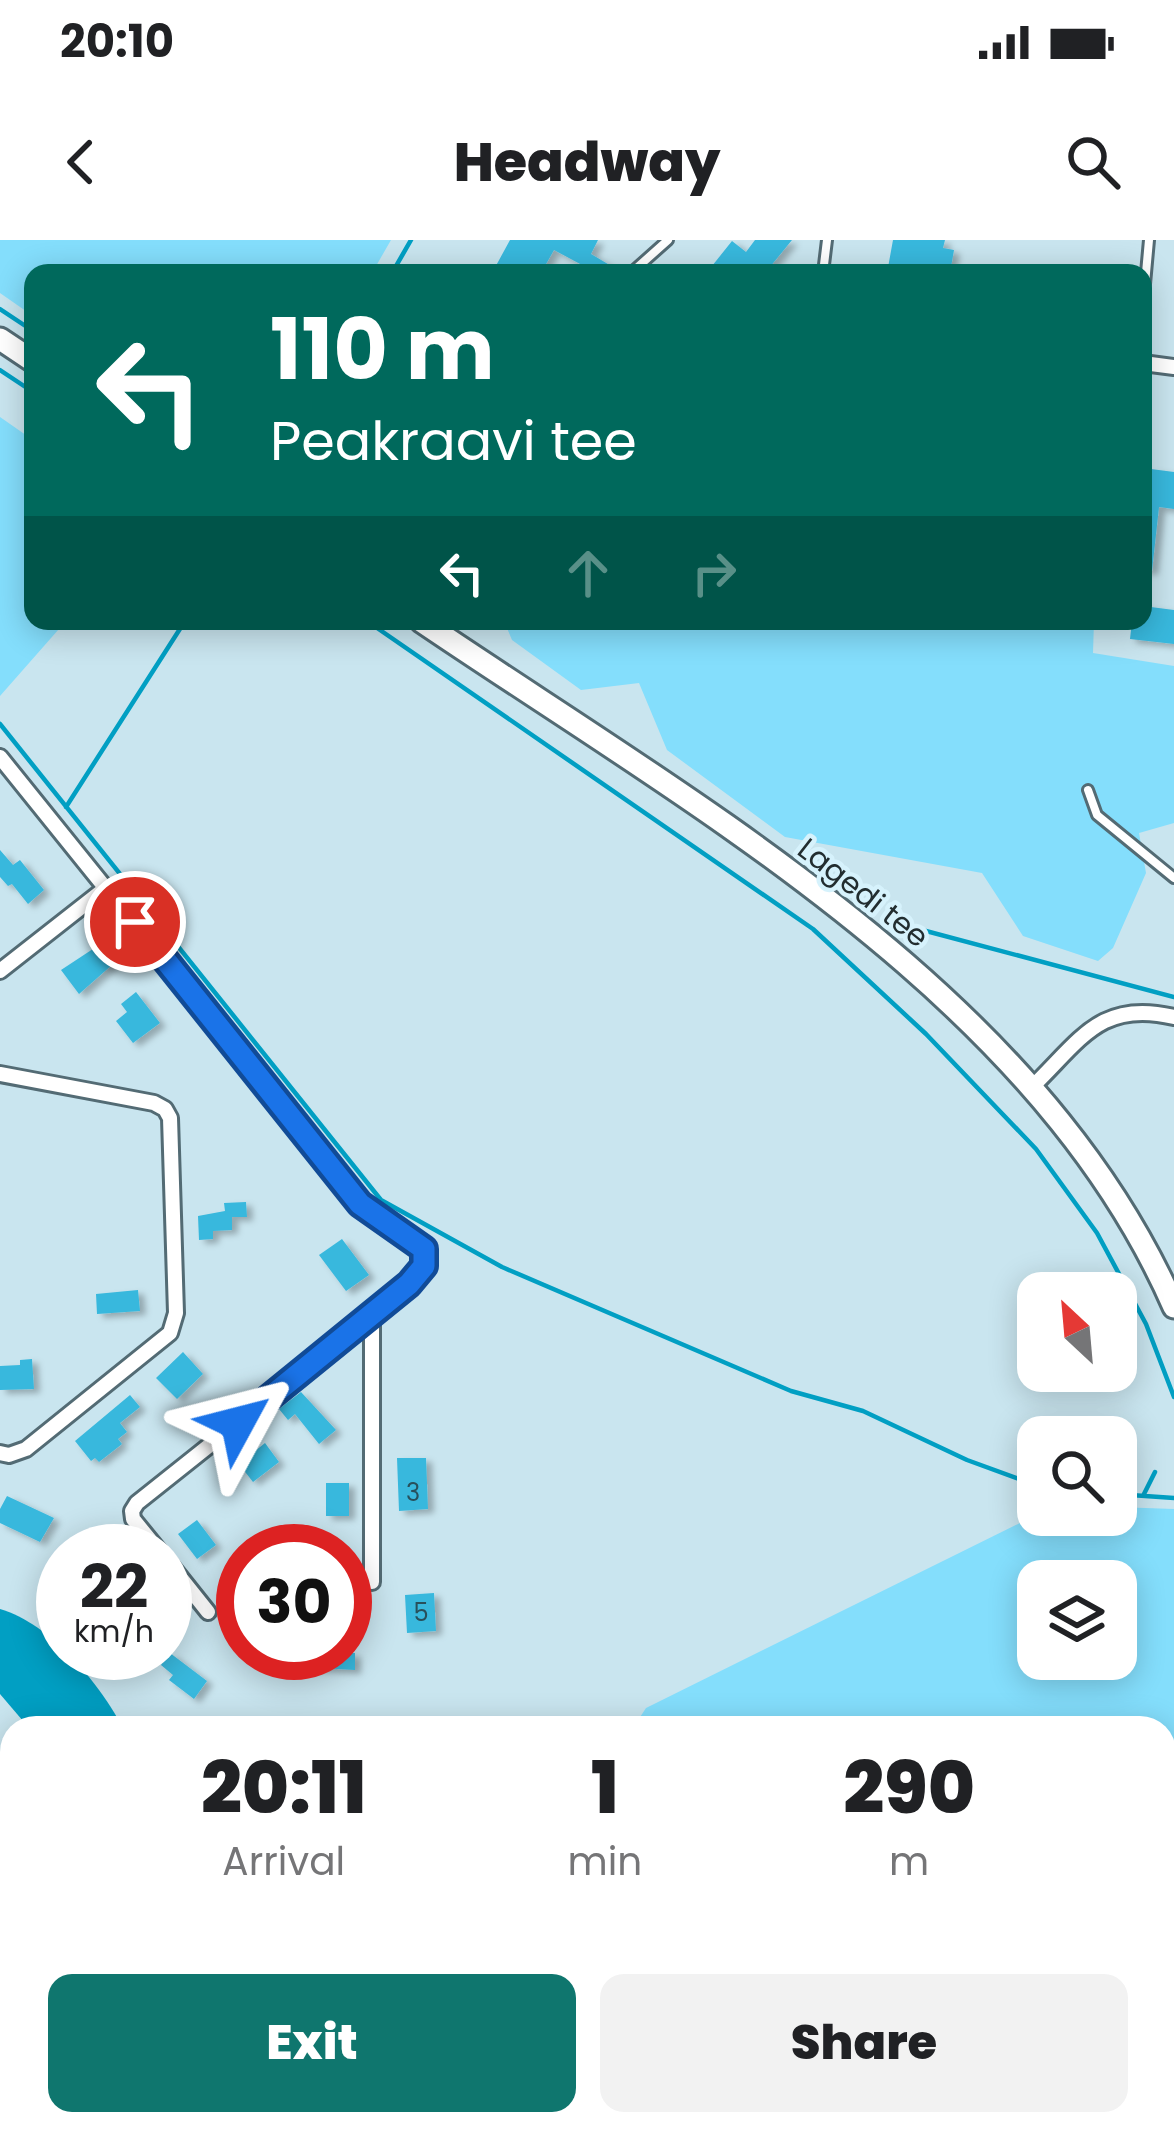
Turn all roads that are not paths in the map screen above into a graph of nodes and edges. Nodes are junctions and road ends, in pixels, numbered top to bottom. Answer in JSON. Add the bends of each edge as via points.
{"nodes":[{"id":1,"x":668,"y":240,"type":"edge"},
{"id":2,"x":641,"y":264,"type":"edge"},
{"id":3,"x":434,"y":630,"type":"edge"},
{"id":4,"x":0,"y":757,"type":"edge"},
{"id":5,"x":1088,"y":790,"type":"dead end"},
{"id":6,"x":1174,"y":878,"type":"edge"},
{"id":7,"x":107,"y":887,"type":"junction"},
{"id":8,"x":0,"y":971,"type":"edge"},
{"id":9,"x":1174,"y":1017,"type":"edge"},
{"id":10,"x":0,"y":1074,"type":"edge"},
{"id":11,"x":1031,"y":1088,"type":"junction"},
{"id":12,"x":1174,"y":1307,"type":"edge"},
{"id":13,"x":373,"y":1316,"type":"junction"},
{"id":14,"x":0,"y":1453,"type":"edge"},
{"id":15,"x":137,"y":1524,"type":"edge"},
{"id":16,"x":372,"y":1582,"type":"dead end"},
{"id":17,"x":192,"y":1592,"type":"edge"},
{"id":18,"x":208,"y":1612,"type":"dead end"}],
"edges":[{"from":1,"to":2,"type":"lane"},
{"from":3,"to":11,"type":"street","name":"Lagedi tee","via":[[851,918]]},
{"from":4,"to":7,"type":"street"},
{"from":5,"to":6,"type":"lane","via":[[1097,815]]},
{"from":7,"to":8,"type":"street"},
{"from":7,"to":13,"type":"street","via":[[360,1204],[424,1249],[424,1266]]},
{"from":9,"to":11,"type":"street","via":[[1130,1011],[1104,1018]]},
{"from":10,"to":14,"type":"street","via":[[165,1109],[176,1313],[170,1333],[26,1449]]},
{"from":11,"to":12,"type":"street","name":"Lagedi tee","via":[[1109,1187]]},
{"from":13,"to":15,"type":"street","via":[[137,1503]]},
{"from":13,"to":16,"type":"street"},
{"from":17,"to":18,"type":"street"}]}
